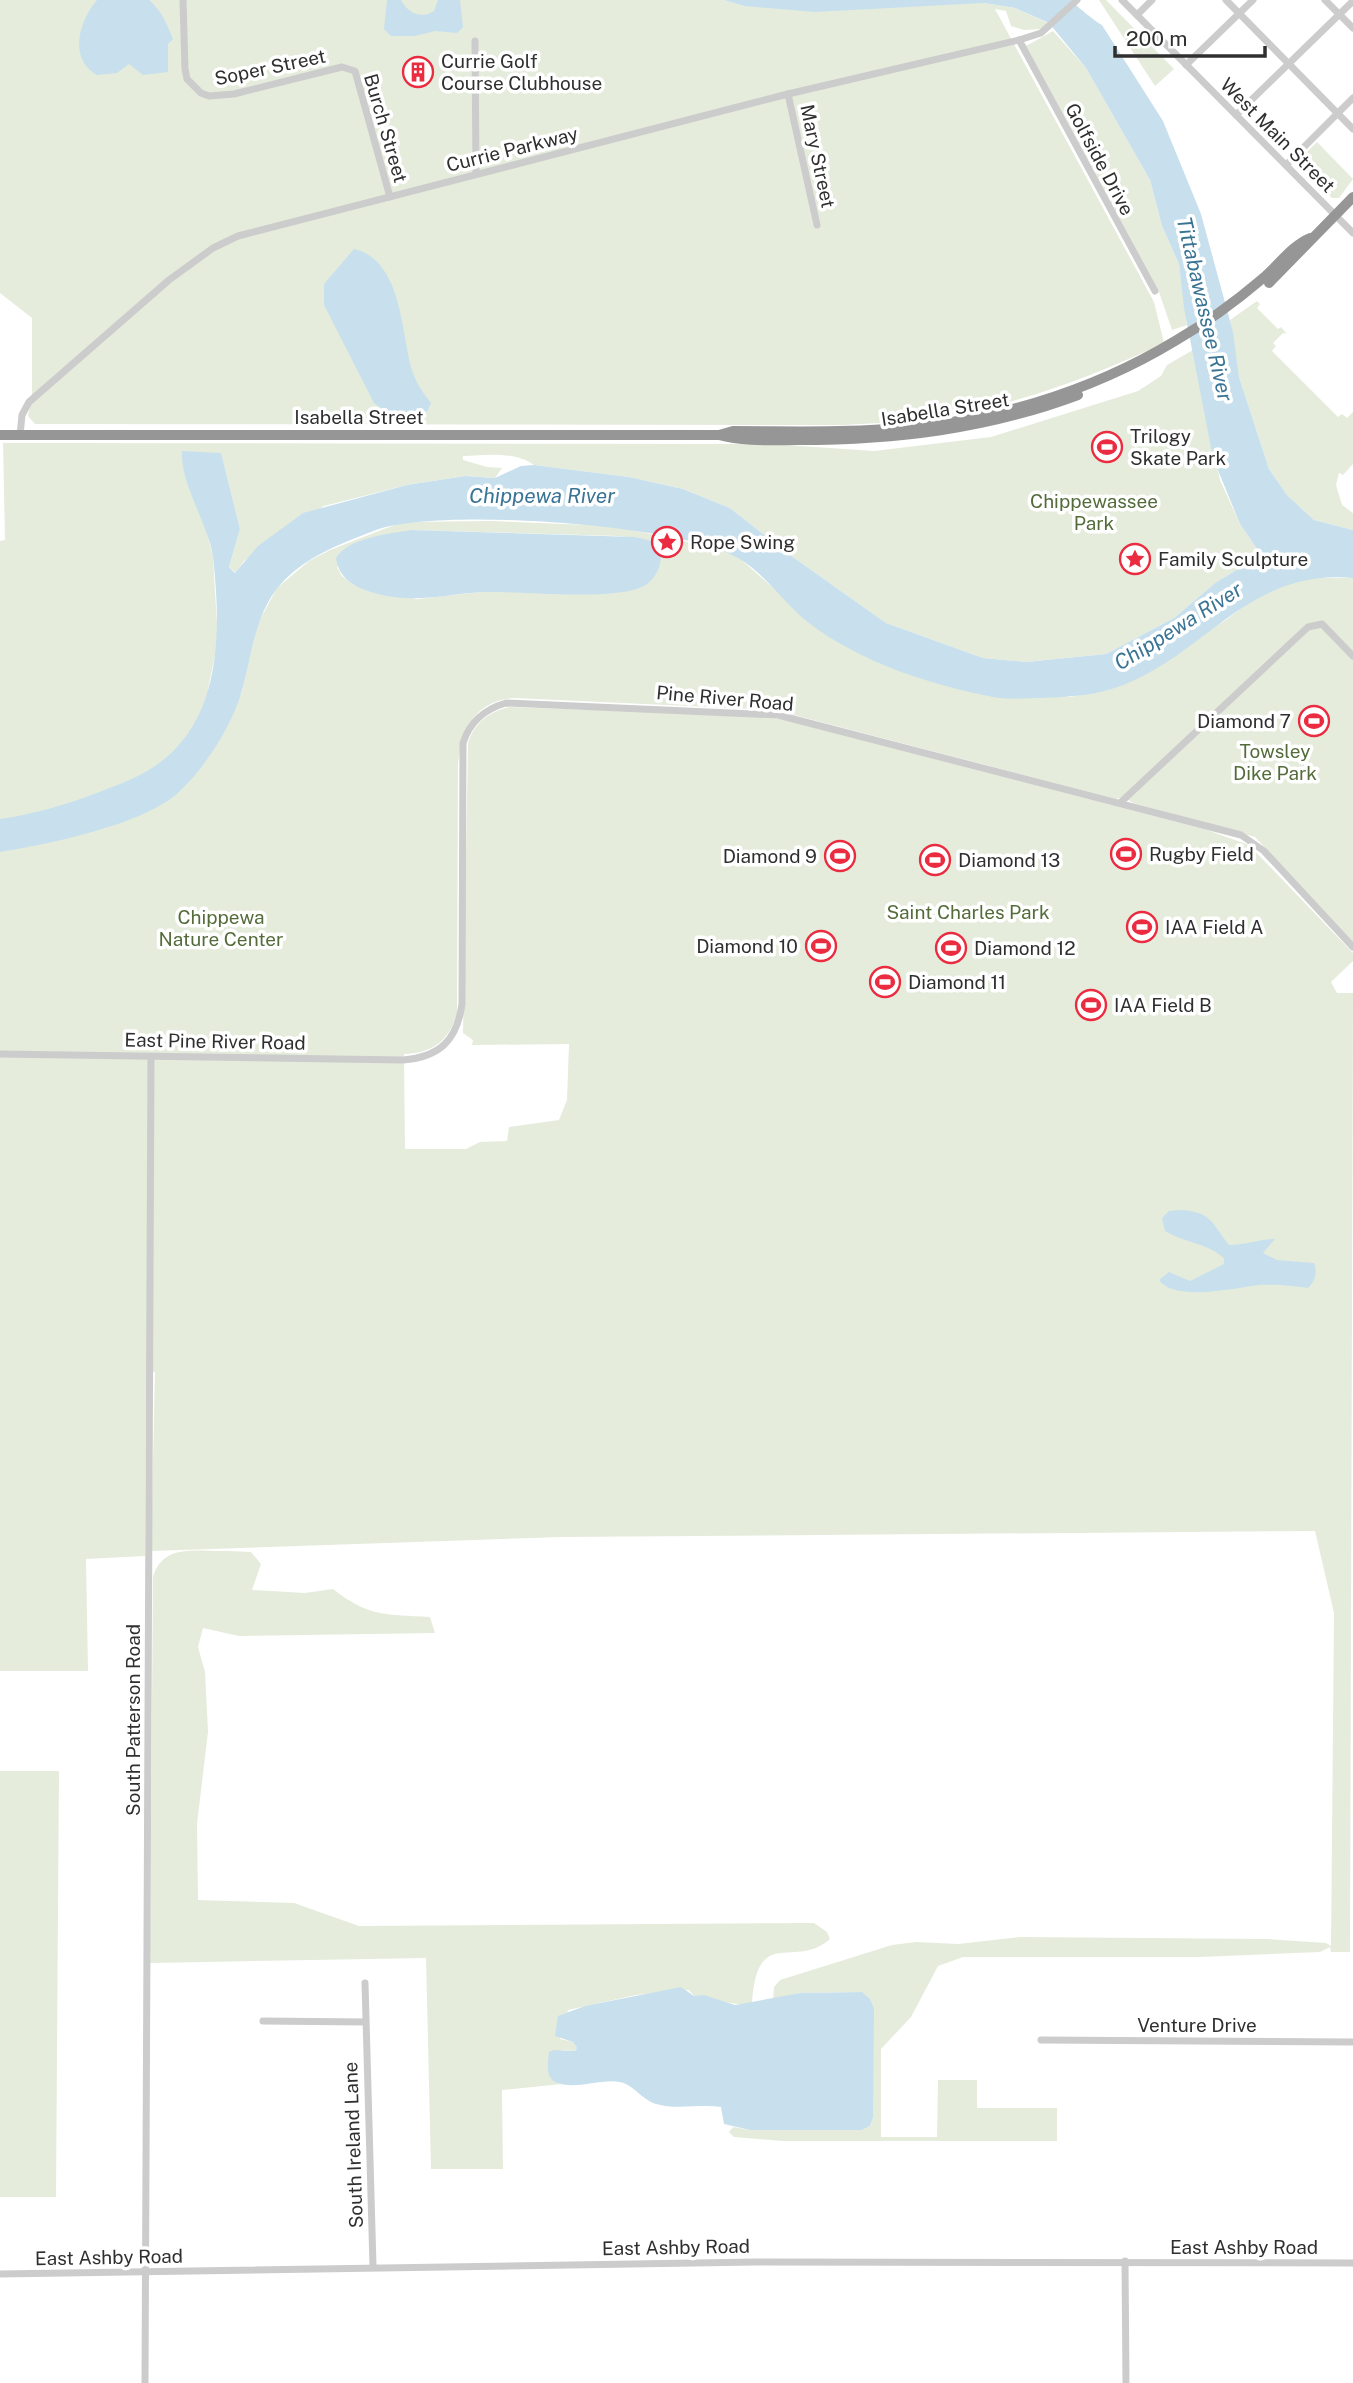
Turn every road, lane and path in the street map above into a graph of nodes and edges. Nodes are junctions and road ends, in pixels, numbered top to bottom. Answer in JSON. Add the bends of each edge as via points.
{"nodes":[{"id":1,"x":183,"y":0,"type":"edge"},
{"id":2,"x":1122,"y":0,"type":"edge"},
{"id":3,"x":1153,"y":0,"type":"edge"},
{"id":4,"x":1226,"y":0,"type":"edge"},
{"id":5,"x":1253,"y":0,"type":"edge"},
{"id":6,"x":1325,"y":0,"type":"edge"},
{"id":7,"x":1076,"y":1,"type":"edge"},
{"id":8,"x":1353,"y":1,"type":"edge"},
{"id":9,"x":1240,"y":13,"type":"junction"},
{"id":10,"x":1137,"y":15,"type":"junction"},
{"id":11,"x":1339,"y":15,"type":"junction"},
{"id":12,"x":1353,"y":29,"type":"edge"},
{"id":13,"x":1019,"y":40,"type":"junction"},
{"id":14,"x":475,"y":41,"type":"dead end"},
{"id":15,"x":1289,"y":64,"type":"junction"},
{"id":16,"x":1186,"y":65,"type":"junction"},
{"id":17,"x":351,"y":68,"type":"joint"},
{"id":18,"x":788,"y":94,"type":"junction"},
{"id":19,"x":1353,"y":99,"type":"edge"},
{"id":20,"x":1338,"y":113,"type":"junction"},
{"id":21,"x":1236,"y":115,"type":"junction"},
{"id":22,"x":1353,"y":129,"type":"edge"},
{"id":23,"x":1286,"y":165,"type":"junction"},
{"id":24,"x":476,"y":174,"type":"junction"},
{"id":25,"x":390,"y":197,"type":"junction"},
{"id":26,"x":1353,"y":197,"type":"edge"},
{"id":27,"x":1335,"y":215,"type":"junction"},
{"id":28,"x":817,"y":225,"type":"dead end"},
{"id":29,"x":1353,"y":233,"type":"edge"},
{"id":30,"x":1155,"y":291,"type":"dead end"},
{"id":31,"x":0,"y":435,"type":"edge"},
{"id":32,"x":20,"y":435,"type":"junction"},
{"id":33,"x":1353,"y":656,"type":"edge"},
{"id":34,"x":1120,"y":803,"type":"junction"},
{"id":35,"x":1353,"y":947,"type":"edge"},
{"id":36,"x":0,"y":1054,"type":"edge"},
{"id":37,"x":151,"y":1056,"type":"junction"},
{"id":38,"x":429,"y":1056,"type":"joint"},
{"id":39,"x":365,"y":1983,"type":"dead end"},
{"id":40,"x":262,"y":2021,"type":"dead end"},
{"id":41,"x":365,"y":2022,"type":"junction"},
{"id":42,"x":1041,"y":2039,"type":"dead end"},
{"id":43,"x":1353,"y":2042,"type":"edge"},
{"id":44,"x":1125,"y":2261,"type":"junction"},
{"id":45,"x":1353,"y":2263,"type":"edge"},
{"id":46,"x":373,"y":2266,"type":"junction"},
{"id":47,"x":145,"y":2272,"type":"junction"},
{"id":48,"x":0,"y":2274,"type":"edge"},
{"id":49,"x":145,"y":2383,"type":"edge"},
{"id":50,"x":1126,"y":2383,"type":"edge"}],
"edges":[{"from":1,"to":17,"type":"street","name":"Soper Street","via":[[185,69],[195,91],[221,97]]},
{"from":2,"to":10,"type":"street","name":"West Main Street"},
{"from":3,"to":10,"type":"street"},
{"from":4,"to":9,"type":"street"},
{"from":5,"to":9,"type":"street"},
{"from":6,"to":11,"type":"street"},
{"from":7,"to":13,"type":"street","name":"Currie Parkway","via":[[1041,33]]},
{"from":8,"to":11,"type":"street"},
{"from":9,"to":15,"type":"street"},
{"from":9,"to":16,"type":"street"},
{"from":10,"to":16,"type":"street","name":"West Main Street"},
{"from":11,"to":12,"type":"street"},
{"from":11,"to":15,"type":"street"},
{"from":13,"to":18,"type":"street","name":"Currie Parkway"},
{"from":13,"to":30,"type":"street","name":"Golfside Drive"},
{"from":14,"to":24,"type":"street"},
{"from":15,"to":20,"type":"street"},
{"from":15,"to":21,"type":"street"},
{"from":16,"to":21,"type":"street","name":"West Main Street"},
{"from":17,"to":25,"type":"street","name":"Burch Street","via":[[357,74]]},
{"from":18,"to":24,"type":"street","name":"Currie Parkway"},
{"from":18,"to":28,"type":"street","name":"Mary Street"},
{"from":19,"to":20,"type":"street"},
{"from":20,"to":22,"type":"street"},
{"from":20,"to":23,"type":"street"},
{"from":21,"to":23,"type":"street","name":"West Main Street"},
{"from":23,"to":27,"type":"street","name":"West Main Street"},
{"from":24,"to":25,"type":"street","name":"Currie Parkway"},
{"from":25,"to":32,"type":"street","name":"Currie Parkway","via":[[250,232],[213,248],[169,280],[29,402]]},
{"from":26,"to":27,"type":"highway","name":"Isabella Street"},
{"from":27,"to":29,"type":"street","name":"West Main Street"},
{"from":27,"to":32,"type":"highway","name":"Isabella Street","via":[[1241,305],[1164,352],[1074,389],[964,419],[887,429],[719,435]]},
{"from":31,"to":32,"type":"highway","name":"Isabella Street"},
{"from":33,"to":34,"type":"street","via":[[1328,627],[1308,627]]},
{"from":34,"to":35,"type":"street","name":"Pine River Road","via":[[1250,839]]},
{"from":34,"to":38,"type":"street","name":"Pine River Road","via":[[778,715],[521,702],[495,706],[472,724],[463,743],[462,1004],[453,1037]]},
{"from":36,"to":37,"type":"street","name":"East Pine River Road"},
{"from":37,"to":38,"type":"street","name":"East Pine River Road","via":[[403,1060]]},
{"from":37,"to":47,"type":"street","name":"South Patterson Road"},
{"from":39,"to":41,"type":"street","name":"South Ireland Lane"},
{"from":40,"to":41,"type":"street"},
{"from":41,"to":46,"type":"street","name":"South Ireland Lane"},
{"from":42,"to":43,"type":"street","name":"Venture Drive"},
{"from":44,"to":45,"type":"street","name":"East Ashby Road"},
{"from":44,"to":46,"type":"street","name":"East Ashby Road"},
{"from":44,"to":50,"type":"street"},
{"from":46,"to":47,"type":"street","name":"East Ashby Road"},
{"from":47,"to":48,"type":"street","name":"East Ashby Road"},
{"from":47,"to":49,"type":"street","name":"South Patterson Road"}]}
